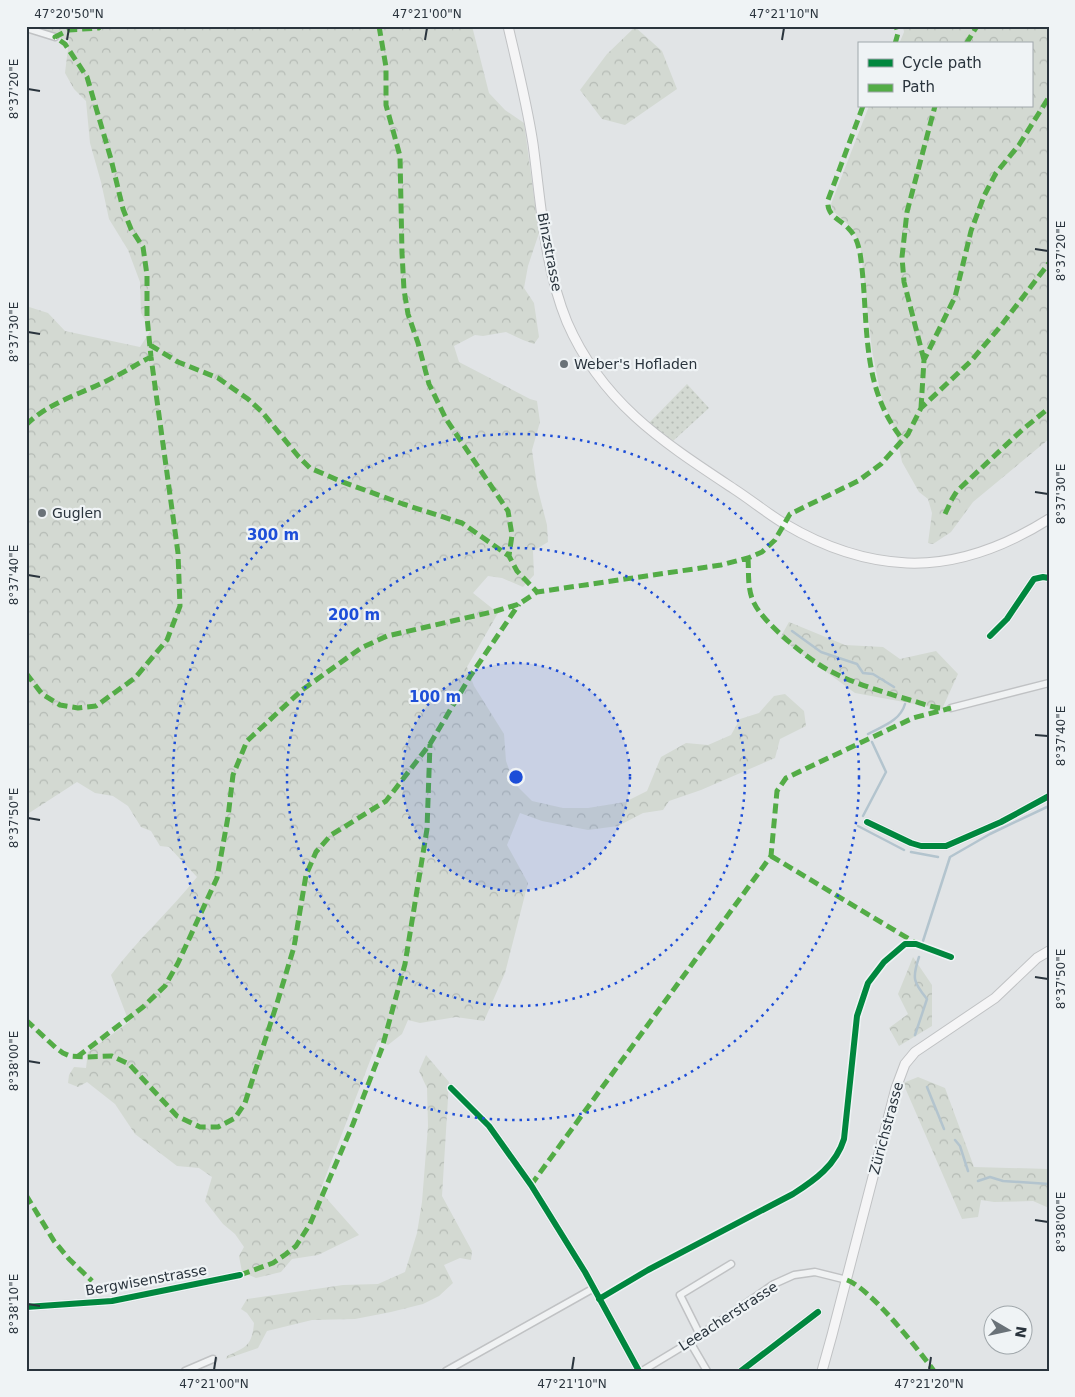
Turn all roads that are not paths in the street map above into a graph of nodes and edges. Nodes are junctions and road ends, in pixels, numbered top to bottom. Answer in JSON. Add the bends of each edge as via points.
{"nodes":[{"id":1,"x":508,"y":26,"type":"edge"},
{"id":2,"x":26,"y":28,"type":"edge"},
{"id":3,"x":55,"y":37,"type":"dead end"},
{"id":4,"x":1049,"y":519,"type":"edge"},
{"id":5,"x":1049,"y":578,"type":"edge"},
{"id":6,"x":990,"y":636,"type":"dead end"},
{"id":7,"x":1049,"y":683,"type":"edge"},
{"id":8,"x":951,"y":708,"type":"dead end"},
{"id":9,"x":1049,"y":796,"type":"edge"},
{"id":10,"x":867,"y":822,"type":"dead end"},
{"id":11,"x":1049,"y":950,"type":"edge"},
{"id":12,"x":451,"y":1088,"type":"dead end"},
{"id":13,"x":731,"y":1264,"type":"dead end"},
{"id":14,"x":240,"y":1275,"type":"dead end"},
{"id":15,"x":847,"y":1280,"type":"junction"},
{"id":16,"x":594,"y":1288,"type":"junction"},
{"id":17,"x":26,"y":1307,"type":"edge"},
{"id":18,"x":818,"y":1312,"type":"dead end"},
{"id":19,"x":700,"y":1335,"type":"junction"},
{"id":20,"x":690,"y":1342,"type":"junction"},
{"id":21,"x":213,"y":1359,"type":"dead end"},
{"id":22,"x":185,"y":1371,"type":"edge"},
{"id":23,"x":446,"y":1371,"type":"edge"},
{"id":24,"x":641,"y":1371,"type":"edge"},
{"id":25,"x":707,"y":1371,"type":"edge"},
{"id":26,"x":740,"y":1371,"type":"edge"},
{"id":27,"x":822,"y":1371,"type":"edge"}],
"edges":[{"from":1,"to":4,"type":"main road","name":"Binzstrasse","via":[[528,113],[551,272],[560,304],[583,354],[606,387],[650,431],[784,524],[824,544],[871,559],[907,563],[944,561],[994,548]]},
{"from":2,"to":3,"type":"street"},
{"from":5,"to":6,"type":"street","via":[[1034,579],[1007,619]]},
{"from":7,"to":8,"type":"street"},
{"from":9,"to":10,"type":"street","via":[[946,846],[911,843]]},
{"from":11,"to":15,"type":"main road","name":"Zürichstrasse","via":[[995,998],[915,1052],[905,1064]]},
{"from":12,"to":16,"type":"street","via":[[489,1126],[531,1185]]},
{"from":13,"to":19,"type":"street","via":[[680,1295]]},
{"from":14,"to":17,"type":"street","name":"Bergwisenstrasse","via":[[112,1301]]},
{"from":15,"to":19,"type":"street","name":"Leeacherstrasse","via":[[815,1272],[794,1275],[774,1284]]},
{"from":15,"to":27,"type":"main road","name":"Zürichstrasse"},
{"from":16,"to":23,"type":"street"},
{"from":16,"to":24,"type":"street"},
{"from":18,"to":26,"type":"street"},
{"from":19,"to":20,"type":"street","name":"Leeacherstrasse"},
{"from":20,"to":24,"type":"street","name":"Leeacherstrasse"},
{"from":20,"to":25,"type":"street"},
{"from":21,"to":22,"type":"street"}]}
